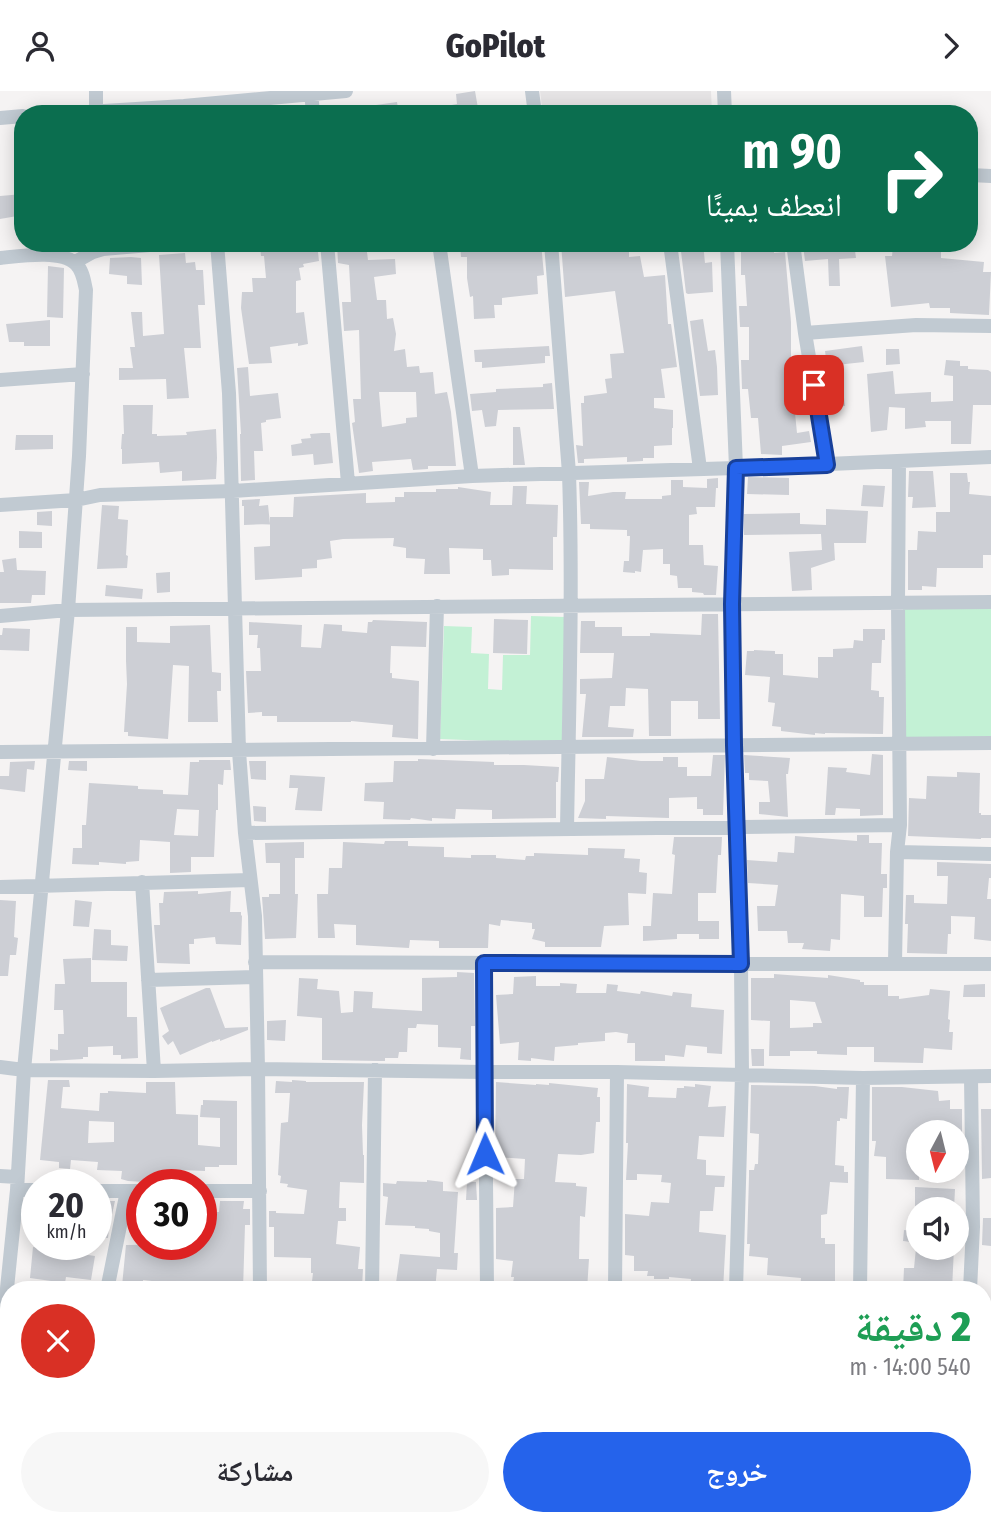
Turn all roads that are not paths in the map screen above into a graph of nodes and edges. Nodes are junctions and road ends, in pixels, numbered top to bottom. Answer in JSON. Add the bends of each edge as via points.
{"nodes":[{"id":1,"x":346,"y":91,"type":"edge"},
{"id":2,"x":311,"y":93,"type":"edge"},
{"id":3,"x":233,"y":105,"type":"edge"},
{"id":4,"x":87,"y":252,"type":"edge"},
{"id":5,"x":218,"y":252,"type":"edge"},
{"id":6,"x":328,"y":252,"type":"edge"},
{"id":7,"x":440,"y":252,"type":"edge"},
{"id":8,"x":552,"y":252,"type":"edge"},
{"id":9,"x":671,"y":252,"type":"edge"},
{"id":10,"x":727,"y":252,"type":"edge"},
{"id":11,"x":794,"y":252,"type":"edge"},
{"id":12,"x":0,"y":258,"type":"edge"},
{"id":13,"x":75,"y":263,"type":"junction"},
{"id":14,"x":991,"y":327,"type":"edge"},
{"id":15,"x":805,"y":333,"type":"junction"},
{"id":16,"x":83,"y":374,"type":"junction"},
{"id":17,"x":0,"y":380,"type":"edge"},
{"id":18,"x":991,"y":457,"type":"edge"},
{"id":19,"x":899,"y":462,"type":"junction"},
{"id":20,"x":827,"y":465,"type":"junction"},
{"id":21,"x":736,"y":468,"type":"junction"},
{"id":22,"x":700,"y":469,"type":"junction"},
{"id":23,"x":569,"y":473,"type":"junction"},
{"id":24,"x":472,"y":476,"type":"junction"},
{"id":25,"x":348,"y":483,"type":"junction"},
{"id":26,"x":233,"y":491,"type":"junction"},
{"id":27,"x":76,"y":500,"type":"junction"},
{"id":28,"x":0,"y":505,"type":"edge"},
{"id":29,"x":991,"y":601,"type":"edge"},
{"id":30,"x":898,"y":603,"type":"junction"},
{"id":31,"x":732,"y":604,"type":"junction"},
{"id":32,"x":571,"y":605,"type":"junction"},
{"id":33,"x":437,"y":606,"type":"junction"},
{"id":34,"x":236,"y":608,"type":"junction"},
{"id":35,"x":68,"y":610,"type":"junction"},
{"id":36,"x":0,"y":616,"type":"edge"},
{"id":37,"x":900,"y":743,"type":"junction"},
{"id":38,"x":991,"y":743,"type":"edge"},
{"id":39,"x":734,"y":745,"type":"junction"},
{"id":40,"x":569,"y":747,"type":"junction"},
{"id":41,"x":433,"y":749,"type":"junction"},
{"id":42,"x":55,"y":750,"type":"junction"},
{"id":43,"x":239,"y":751,"type":"junction"},
{"id":44,"x":0,"y":752,"type":"edge"},
{"id":45,"x":900,"y":825,"type":"junction"},
{"id":46,"x":737,"y":827,"type":"junction"},
{"id":47,"x":567,"y":829,"type":"junction"},
{"id":48,"x":244,"y":833,"type":"junction"},
{"id":49,"x":897,"y":852,"type":"junction"},
{"id":50,"x":991,"y":854,"type":"edge"},
{"id":51,"x":250,"y":880,"type":"junction"},
{"id":52,"x":142,"y":882,"type":"junction"},
{"id":53,"x":43,"y":885,"type":"junction"},
{"id":54,"x":0,"y":887,"type":"edge"},
{"id":55,"x":484,"y":963,"type":"junction"},
{"id":56,"x":895,"y":963,"type":"junction"},
{"id":57,"x":741,"y":964,"type":"junction"},
{"id":58,"x":991,"y":964,"type":"edge"},
{"id":59,"x":255,"y":969,"type":"junction"},
{"id":60,"x":148,"y":980,"type":"junction"},
{"id":61,"x":0,"y":1067,"type":"edge"},
{"id":62,"x":258,"y":1069,"type":"junction"},
{"id":63,"x":24,"y":1070,"type":"junction"},
{"id":64,"x":375,"y":1070,"type":"junction"},
{"id":65,"x":154,"y":1071,"type":"junction"},
{"id":66,"x":484,"y":1072,"type":"junction"},
{"id":67,"x":617,"y":1072,"type":"junction"},
{"id":68,"x":742,"y":1075,"type":"junction"},
{"id":69,"x":991,"y":1076,"type":"edge"},
{"id":70,"x":971,"y":1077,"type":"junction"},
{"id":71,"x":863,"y":1078,"type":"junction"},
{"id":72,"x":0,"y":1176,"type":"edge"},
{"id":73,"x":17,"y":1184,"type":"junction"},
{"id":74,"x":21,"y":1185,"type":"edge"},
{"id":75,"x":217,"y":1191,"type":"edge"},
{"id":76,"x":260,"y":1191,"type":"junction"},
{"id":77,"x":126,"y":1220,"type":"edge"},
{"id":78,"x":6,"y":1234,"type":"edge"},
{"id":79,"x":4,"y":1281,"type":"edge"},
{"id":80,"x":109,"y":1281,"type":"edge"},
{"id":81,"x":260,"y":1281,"type":"edge"},
{"id":82,"x":372,"y":1281,"type":"edge"},
{"id":83,"x":488,"y":1281,"type":"edge"},
{"id":84,"x":615,"y":1281,"type":"edge"},
{"id":85,"x":736,"y":1281,"type":"edge"},
{"id":86,"x":860,"y":1281,"type":"edge"},
{"id":87,"x":970,"y":1281,"type":"edge"}],
"edges":[{"from":1,"to":2,"type":"street"},
{"from":2,"to":3,"type":"street"},
{"from":4,"to":13,"type":"street"},
{"from":5,"to":26,"type":"street"},
{"from":6,"to":25,"type":"street"},
{"from":7,"to":24,"type":"street"},
{"from":8,"to":23,"type":"street"},
{"from":9,"to":22,"type":"street"},
{"from":10,"to":21,"type":"street"},
{"from":11,"to":15,"type":"street"},
{"from":12,"to":13,"type":"street","via":[[54,255]]},
{"from":13,"to":16,"type":"street","via":[[86,290]]},
{"from":14,"to":15,"type":"street","via":[[916,325]]},
{"from":15,"to":20,"type":"street"},
{"from":16,"to":17,"type":"street"},
{"from":16,"to":27,"type":"street"},
{"from":18,"to":19,"type":"street"},
{"from":19,"to":20,"type":"street"},
{"from":19,"to":30,"type":"street"},
{"from":20,"to":21,"type":"street"},
{"from":21,"to":22,"type":"street"},
{"from":21,"to":31,"type":"street"},
{"from":22,"to":23,"type":"street"},
{"from":23,"to":24,"type":"street"},
{"from":23,"to":32,"type":"street"},
{"from":24,"to":25,"type":"street"},
{"from":25,"to":26,"type":"street"},
{"from":26,"to":27,"type":"street","via":[[100,495]]},
{"from":26,"to":34,"type":"street"},
{"from":27,"to":28,"type":"street"},
{"from":27,"to":35,"type":"street"},
{"from":29,"to":30,"type":"street"},
{"from":30,"to":31,"type":"street"},
{"from":30,"to":37,"type":"street"},
{"from":31,"to":32,"type":"street"},
{"from":31,"to":39,"type":"street"},
{"from":32,"to":33,"type":"street"},
{"from":32,"to":40,"type":"street"},
{"from":33,"to":34,"type":"street"},
{"from":33,"to":41,"type":"street"},
{"from":34,"to":35,"type":"street"},
{"from":34,"to":43,"type":"street"},
{"from":35,"to":36,"type":"street"},
{"from":35,"to":42,"type":"street"},
{"from":37,"to":38,"type":"street"},
{"from":37,"to":39,"type":"street"},
{"from":37,"to":45,"type":"street"},
{"from":39,"to":40,"type":"street"},
{"from":39,"to":46,"type":"street"},
{"from":40,"to":41,"type":"street"},
{"from":40,"to":47,"type":"street"},
{"from":41,"to":43,"type":"street"},
{"from":42,"to":43,"type":"street"},
{"from":42,"to":44,"type":"street"},
{"from":42,"to":53,"type":"street"},
{"from":43,"to":48,"type":"street"},
{"from":45,"to":46,"type":"street"},
{"from":45,"to":49,"type":"street"},
{"from":46,"to":47,"type":"street"},
{"from":46,"to":57,"type":"street"},
{"from":47,"to":48,"type":"street"},
{"from":48,"to":51,"type":"street"},
{"from":49,"to":50,"type":"street"},
{"from":49,"to":56,"type":"street"},
{"from":51,"to":52,"type":"street"},
{"from":51,"to":59,"type":"street"},
{"from":52,"to":53,"type":"street"},
{"from":52,"to":60,"type":"street"},
{"from":53,"to":54,"type":"street"},
{"from":53,"to":63,"type":"street"},
{"from":55,"to":57,"type":"street"},
{"from":55,"to":59,"type":"street"},
{"from":55,"to":66,"type":"street"},
{"from":56,"to":57,"type":"street"},
{"from":56,"to":58,"type":"street"},
{"from":57,"to":68,"type":"street"},
{"from":59,"to":60,"type":"street"},
{"from":59,"to":62,"type":"street"},
{"from":60,"to":65,"type":"street"},
{"from":61,"to":63,"type":"street"},
{"from":62,"to":64,"type":"street"},
{"from":62,"to":65,"type":"street"},
{"from":62,"to":76,"type":"street"},
{"from":63,"to":65,"type":"street"},
{"from":63,"to":73,"type":"street"},
{"from":64,"to":66,"type":"street"},
{"from":64,"to":82,"type":"street"},
{"from":66,"to":67,"type":"street"},
{"from":66,"to":83,"type":"street"},
{"from":67,"to":68,"type":"street"},
{"from":67,"to":84,"type":"street"},
{"from":68,"to":71,"type":"street"},
{"from":68,"to":85,"type":"street"},
{"from":69,"to":70,"type":"street"},
{"from":70,"to":71,"type":"street"},
{"from":70,"to":87,"type":"street"},
{"from":71,"to":86,"type":"street"},
{"from":72,"to":73,"type":"street"},
{"from":73,"to":74,"type":"street"},
{"from":73,"to":78,"type":"street"},
{"from":75,"to":76,"type":"street"},
{"from":76,"to":81,"type":"street"},
{"from":77,"to":80,"type":"street"},
{"from":78,"to":79,"type":"street"}]}
